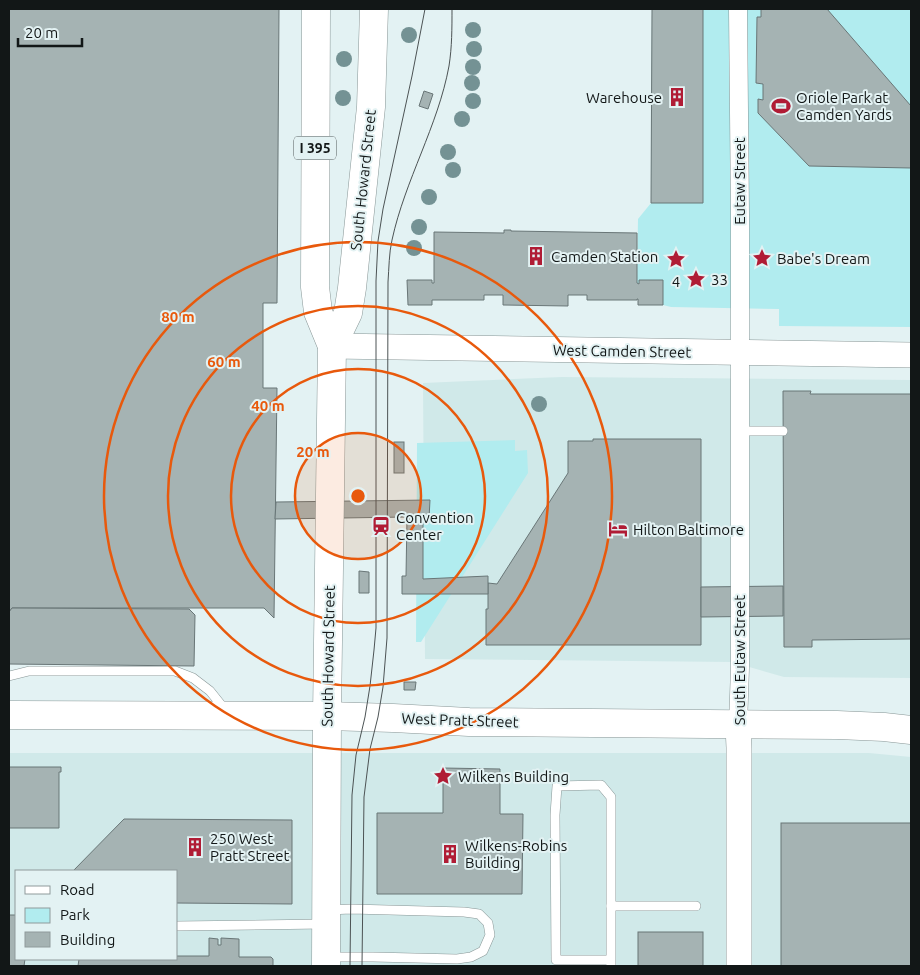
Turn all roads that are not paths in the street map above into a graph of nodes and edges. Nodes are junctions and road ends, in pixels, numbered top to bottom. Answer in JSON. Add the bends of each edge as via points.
{"nodes":[{"id":1,"x":316,"y":9,"type":"edge"},
{"id":2,"x":374,"y":9,"type":"edge"},
{"id":3,"x":738,"y":9,"type":"edge"},
{"id":4,"x":332,"y":346,"type":"junction"},
{"id":5,"x":739,"y":353,"type":"junction"},
{"id":6,"x":911,"y":356,"type":"edge"},
{"id":7,"x":739,"y":430,"type":"junction"},
{"id":8,"x":783,"y":431,"type":"dead end"},
{"id":9,"x":9,"y":676,"type":"edge"},
{"id":10,"x":9,"y":715,"type":"edge"},
{"id":11,"x":229,"y":716,"type":"junction"},
{"id":12,"x":327,"y":716,"type":"junction"},
{"id":13,"x":738,"y":725,"type":"junction"},
{"id":14,"x":911,"y":730,"type":"edge"},
{"id":15,"x":612,"y":906,"type":"junction"},
{"id":16,"x":696,"y":906,"type":"dead end"},
{"id":17,"x":327,"y":917,"type":"junction"},
{"id":18,"x":178,"y":926,"type":"edge"},
{"id":19,"x":326,"y":962,"type":"edge"},
{"id":20,"x":611,"y":963,"type":"edge"},
{"id":21,"x":739,"y":966,"type":"edge"}],
"edges":[{"from":1,"to":4,"type":"main road","name":"South Howard Street","number":"I 395","via":[[315,287],[318,312]]},
{"from":2,"to":4,"type":"main road","name":"South Howard Street","via":[[371,107],[352,288],[348,313]]},
{"from":3,"to":5,"type":"street","name":"Eutaw Street"},
{"from":4,"to":5,"type":"street","name":"West Camden Street"},
{"from":4,"to":12,"type":"main road","name":"South Howard Street"},
{"from":5,"to":6,"type":"street","name":"West Camden Street"},
{"from":5,"to":7,"type":"street","name":"South Eutaw Street"},
{"from":7,"to":8,"type":"lane"},
{"from":7,"to":13,"type":"street","name":"South Eutaw Street"},
{"from":9,"to":11,"type":"lane","via":[[29,671],[176,671],[193,678],[210,691]]},
{"from":10,"to":11,"type":"main road","name":"West Pratt Street"},
{"from":11,"to":12,"type":"main road","name":"West Pratt Street"},
{"from":12,"to":13,"type":"main road","name":"West Pratt Street","via":[[469,722]]},
{"from":12,"to":17,"type":"main road","name":"South Howard Street"},
{"from":13,"to":14,"type":"main road","name":"West Pratt Street","via":[[837,725]]},
{"from":13,"to":21,"type":"street","name":"South Eutaw Street"},
{"from":15,"to":16,"type":"lane"},
{"from":15,"to":20,"type":"lane"},
{"from":15,"to":20,"type":"lane","via":[[611,797],[600,785],[558,786],[555,815],[556,960]]},
{"from":17,"to":18,"type":"lane"},
{"from":17,"to":19,"type":"main road","name":"South Howard Street"},
{"from":17,"to":19,"type":"lane","via":[[351,909],[464,912],[479,914],[488,923],[490,935],[483,951],[471,957],[373,956]]}]}
